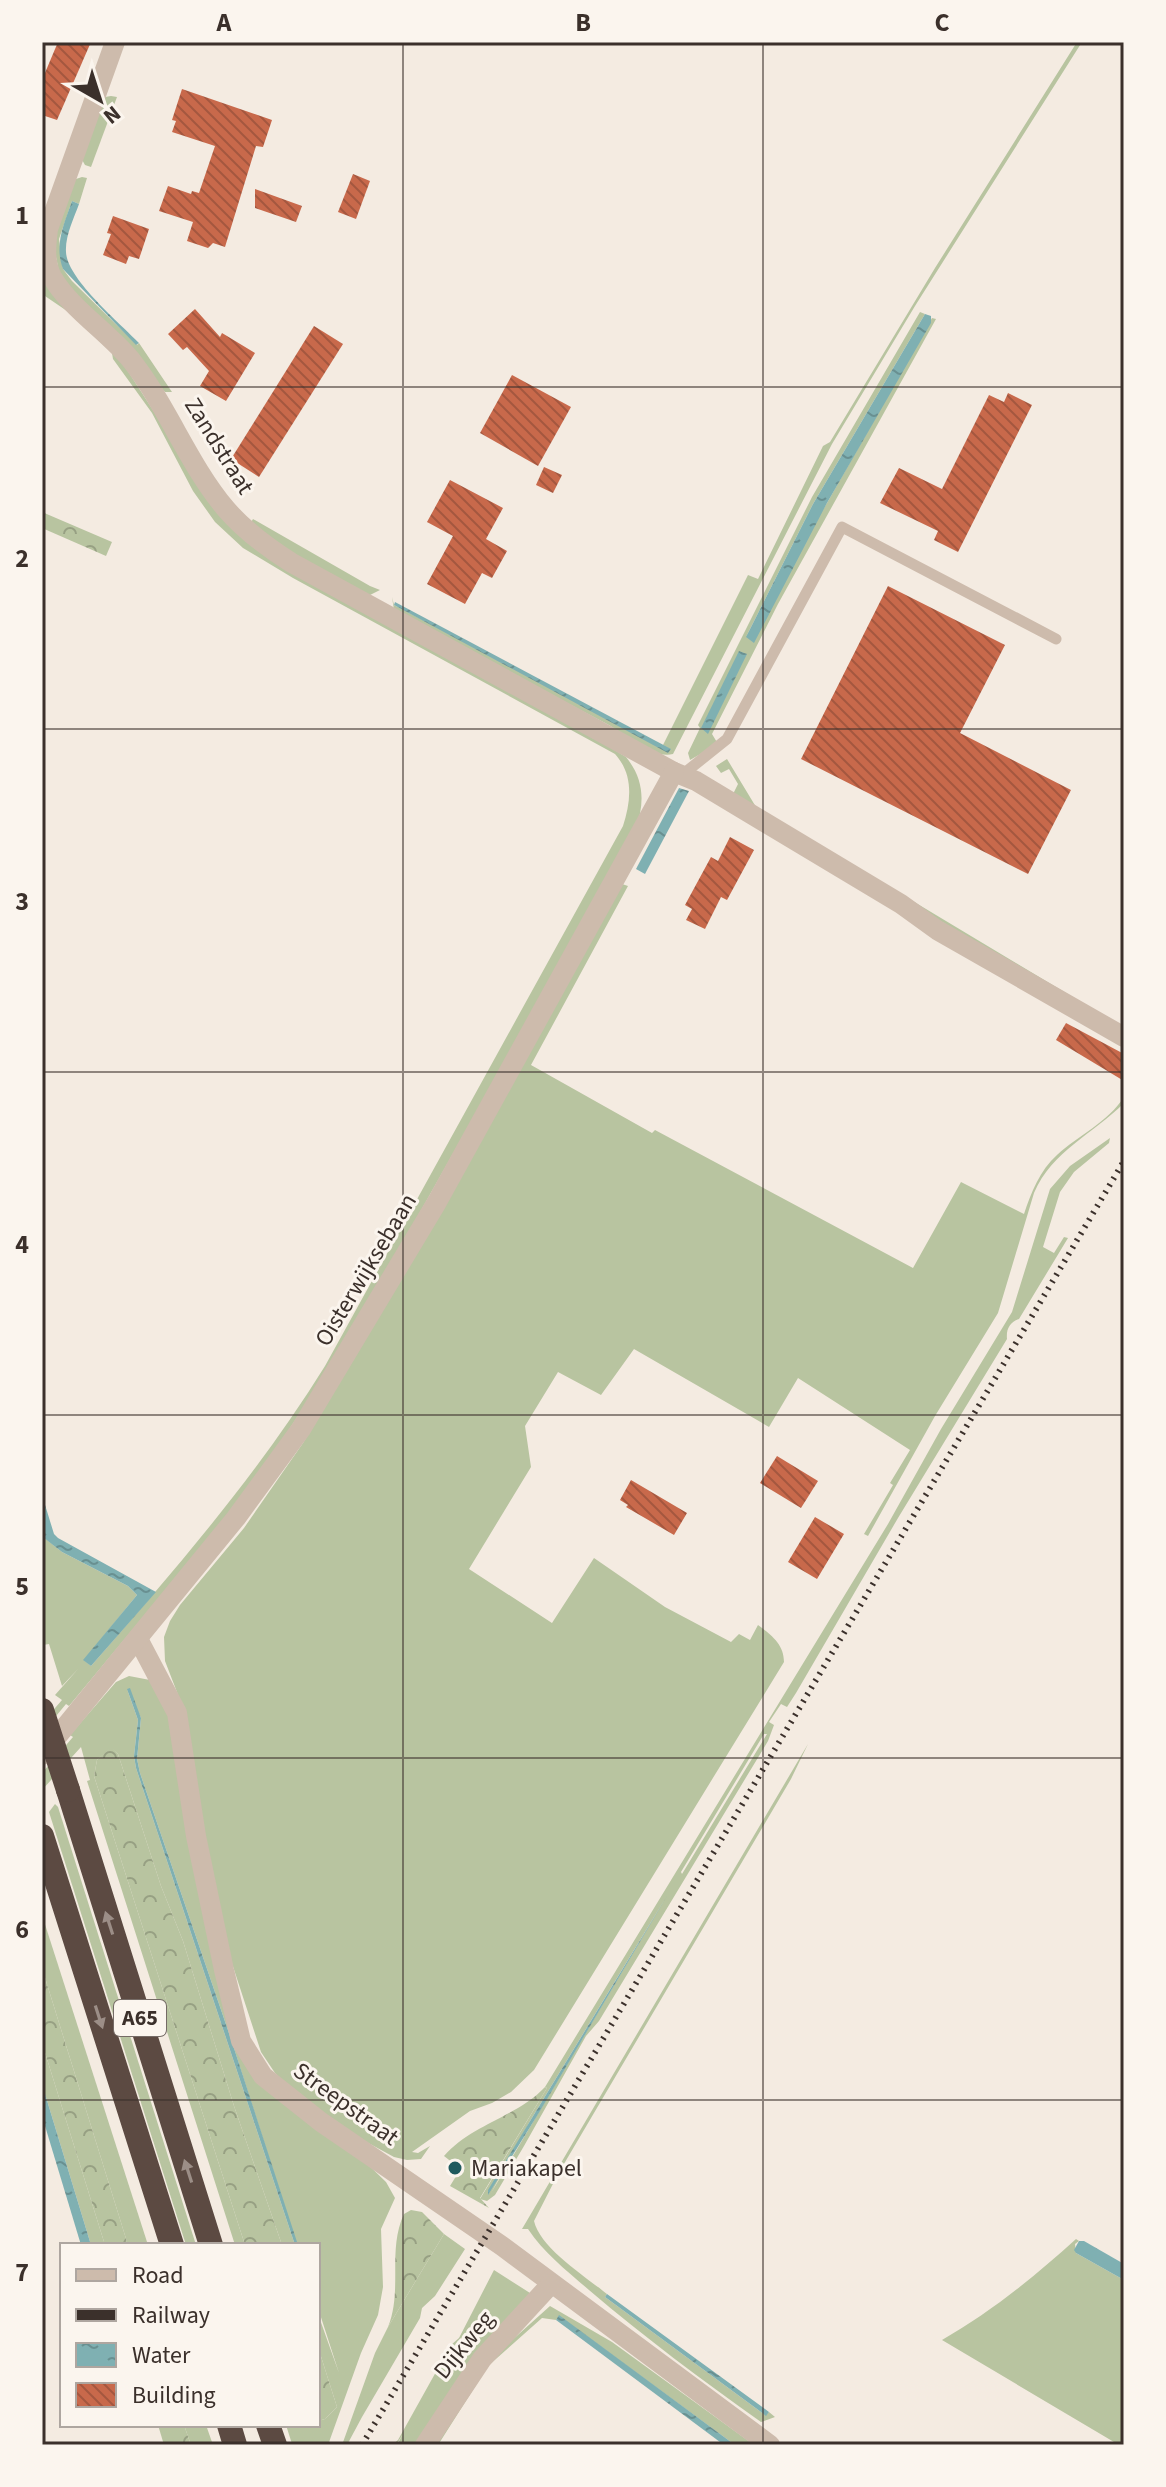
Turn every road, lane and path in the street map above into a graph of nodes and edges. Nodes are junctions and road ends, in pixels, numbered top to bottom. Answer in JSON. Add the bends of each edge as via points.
{"nodes":[{"id":1,"x":115,"y":42,"type":"edge"},
{"id":2,"x":1056,"y":639,"type":"dead end"},
{"id":3,"x":678,"y":774,"type":"junction"},
{"id":4,"x":1124,"y":1037,"type":"edge"},
{"id":5,"x":138,"y":1639,"type":"junction"},
{"id":6,"x":42,"y":1710,"type":"edge"},
{"id":7,"x":42,"y":1755,"type":"edge"},
{"id":8,"x":42,"y":1836,"type":"edge"},
{"id":9,"x":171,"y":2243,"type":"edge"},
{"id":10,"x":210,"y":2243,"type":"edge"},
{"id":11,"x":551,"y":2284,"type":"junction"},
{"id":12,"x":425,"y":2445,"type":"edge"},
{"id":13,"x":770,"y":2445,"type":"edge"}],
"edges":[{"from":1,"to":3,"type":"street","name":"Zandstraat","via":[[48,229],[50,274],[145,378],[225,508],[243,528],[292,563]]},
{"from":2,"to":3,"type":"lane","via":[[842,527],[727,739]]},
{"from":3,"to":4,"type":"street","name":"Zandstraat"},
{"from":3,"to":5,"type":"street","name":"Oisterwijksebaan","via":[[437,1202],[301,1429]]},
{"from":5,"to":7,"type":"street","name":"Oisterwijksebaan"},
{"from":5,"to":11,"type":"street","name":"Streepstraat","via":[[177,1713],[224,1970],[241,2041],[263,2076]]},
{"from":10,"to":6,"type":"highway","number":"A65","one_way":true,"bridge":true},
{"from":8,"to":9,"type":"highway","number":"A65","one_way":true},
{"from":11,"to":12,"type":"street","name":"Dijkweg","via":[[482,2359]]},
{"from":11,"to":13,"type":"street","name":"Streepstraat"}]}
